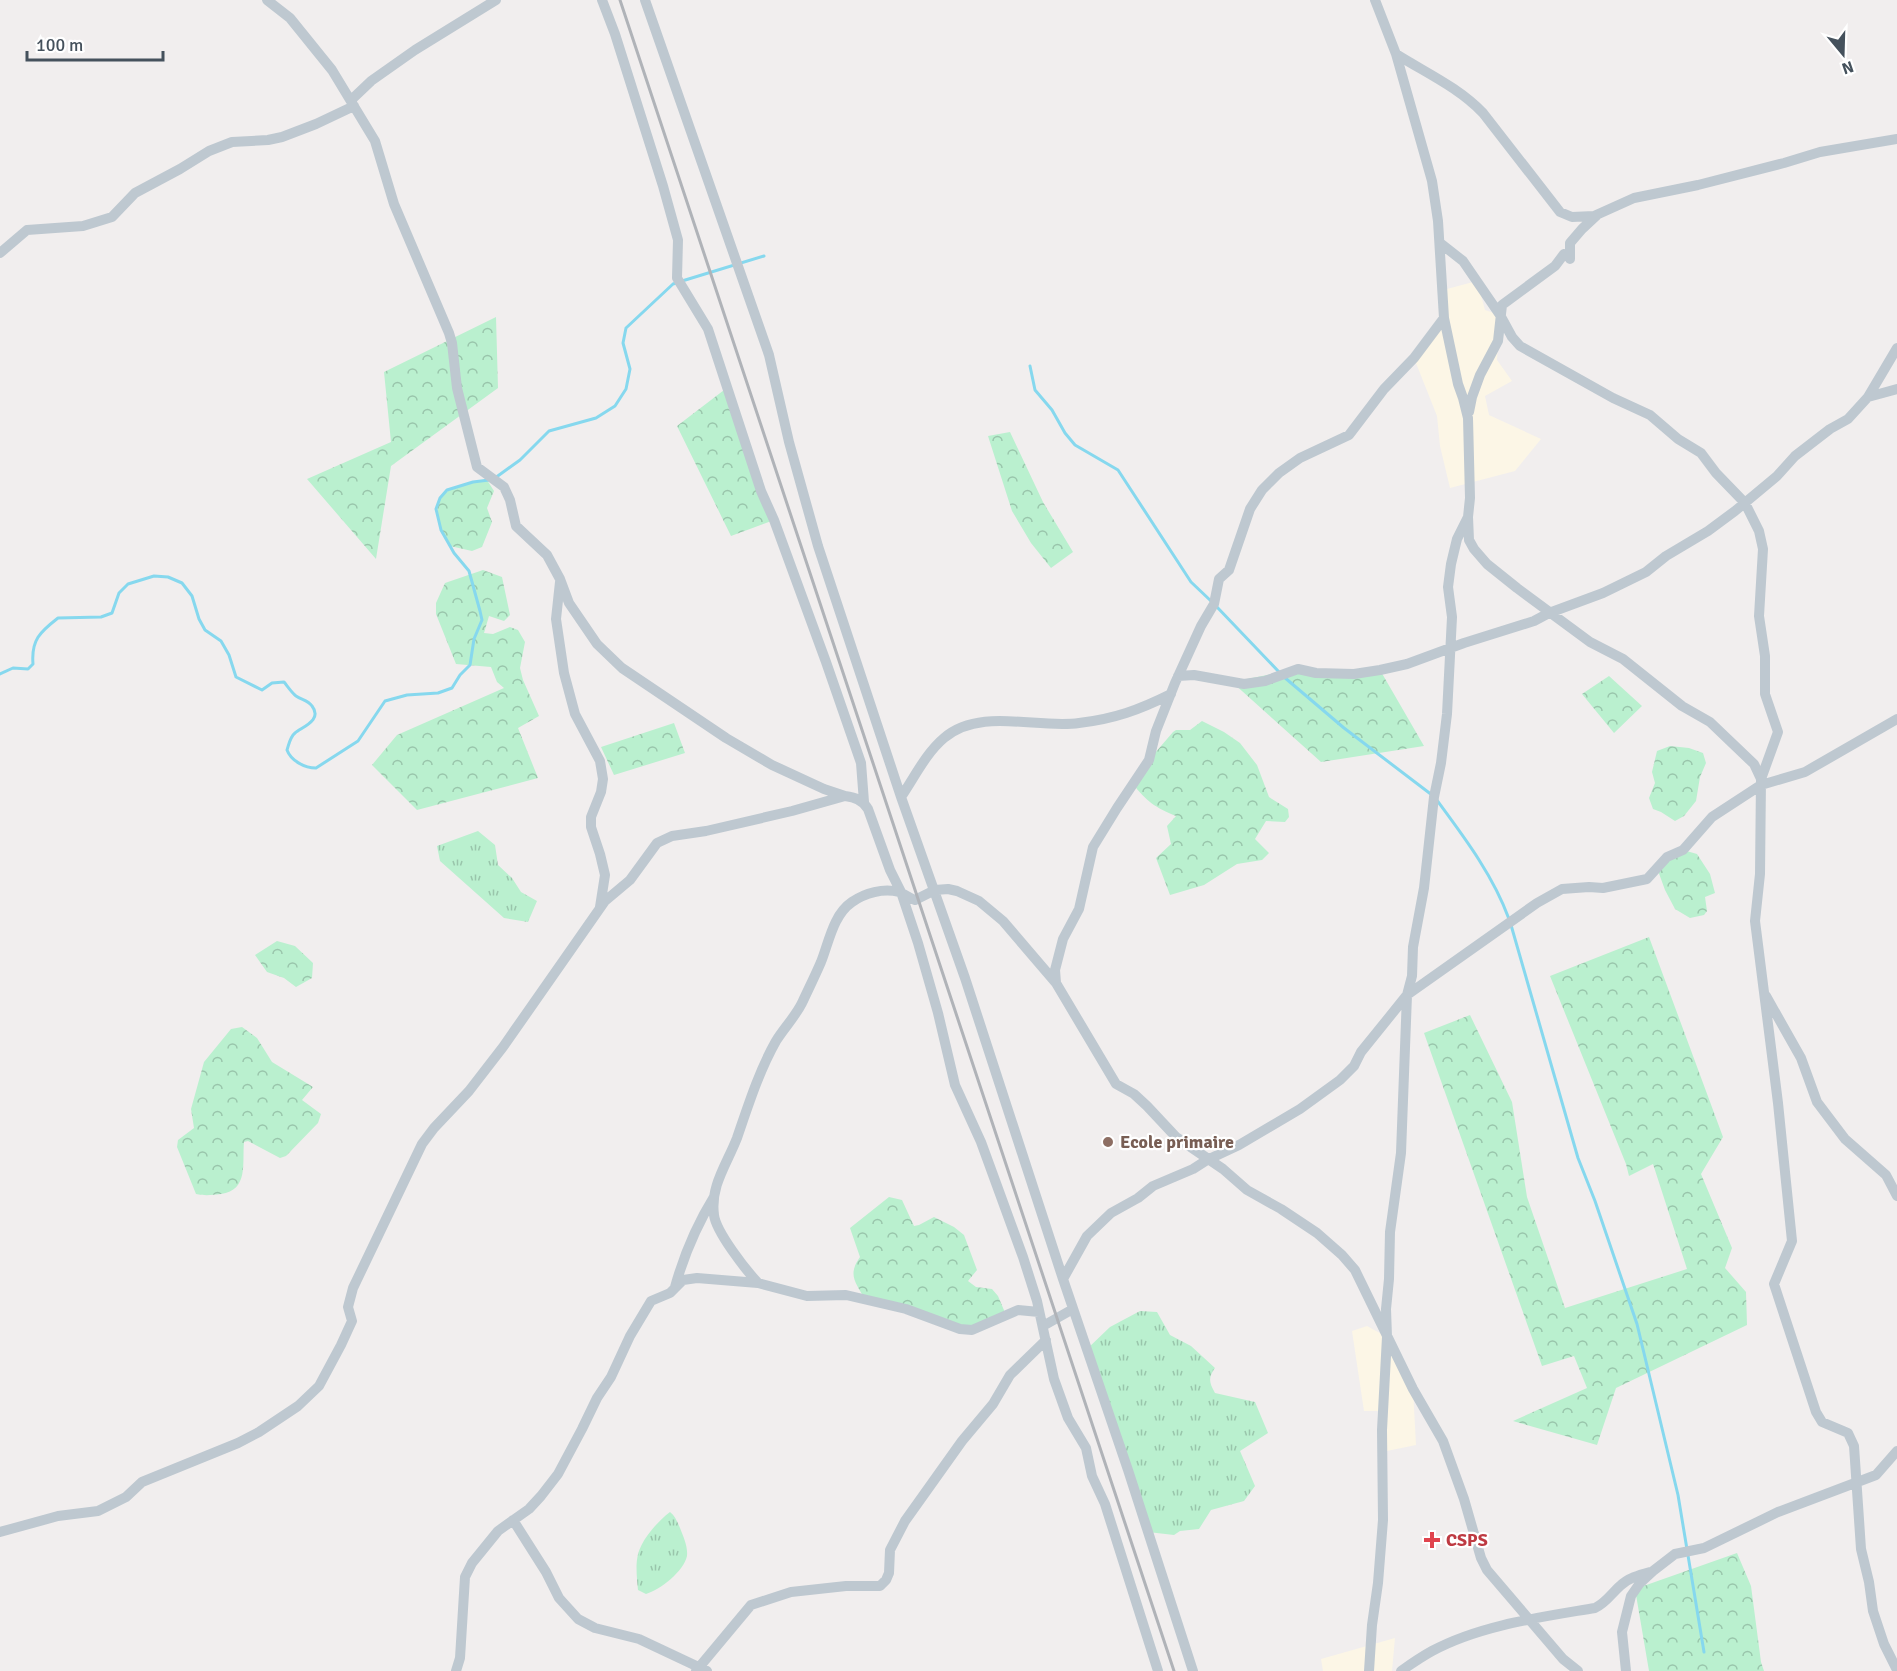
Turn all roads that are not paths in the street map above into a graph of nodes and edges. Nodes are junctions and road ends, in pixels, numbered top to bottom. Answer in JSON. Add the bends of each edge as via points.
{"nodes":[{"id":1,"x":267,"y":0,"type":"edge"},
{"id":2,"x":496,"y":0,"type":"edge"},
{"id":3,"x":602,"y":0,"type":"edge"},
{"id":4,"x":645,"y":0,"type":"edge"},
{"id":5,"x":1375,"y":0,"type":"edge"},
{"id":6,"x":1396,"y":54,"type":"junction"},
{"id":7,"x":352,"y":103,"type":"junction"},
{"id":8,"x":1897,"y":139,"type":"edge"},
{"id":9,"x":1598,"y":215,"type":"junction"},
{"id":10,"x":1440,"y":243,"type":"junction"},
{"id":11,"x":0,"y":253,"type":"edge"},
{"id":12,"x":1500,"y":315,"type":"junction"},
{"id":13,"x":1444,"y":318,"type":"junction"},
{"id":14,"x":1897,"y":348,"type":"edge"},
{"id":15,"x":1897,"y":389,"type":"edge"},
{"id":16,"x":1868,"y":397,"type":"junction"},
{"id":17,"x":1468,"y":418,"type":"junction"},
{"id":18,"x":1745,"y":503,"type":"junction"},
{"id":19,"x":1467,"y":517,"type":"junction"},
{"id":20,"x":560,"y":579,"type":"junction"},
{"id":21,"x":1549,"y":613,"type":"junction"},
{"id":22,"x":1451,"y":647,"type":"junction"},
{"id":23,"x":1178,"y":676,"type":"junction"},
{"id":24,"x":1170,"y":694,"type":"junction"},
{"id":25,"x":1897,"y":719,"type":"edge"},
{"id":26,"x":1761,"y":782,"type":"junction"},
{"id":27,"x":845,"y":796,"type":"junction"},
{"id":28,"x":901,"y":798,"type":"junction"},
{"id":29,"x":864,"y":802,"type":"junction"},
{"id":30,"x":935,"y":890,"type":"junction"},
{"id":31,"x":900,"y":892,"type":"junction"},
{"id":32,"x":600,"y":907,"type":"junction"},
{"id":33,"x":1056,"y":983,"type":"junction"},
{"id":34,"x":1764,"y":992,"type":"junction"},
{"id":35,"x":1407,"y":995,"type":"junction"},
{"id":36,"x":1207,"y":1160,"type":"junction"},
{"id":37,"x":1897,"y":1196,"type":"edge"},
{"id":38,"x":714,"y":1197,"type":"junction"},
{"id":39,"x":1063,"y":1279,"type":"junction"},
{"id":40,"x":758,"y":1284,"type":"junction"},
{"id":41,"x":674,"y":1290,"type":"junction"},
{"id":42,"x":1073,"y":1309,"type":"junction"},
{"id":43,"x":1040,"y":1312,"type":"junction"},
{"id":44,"x":1043,"y":1326,"type":"junction"},
{"id":45,"x":1387,"y":1337,"type":"junction"},
{"id":46,"x":1046,"y":1340,"type":"junction"},
{"id":47,"x":1897,"y":1450,"type":"edge"},
{"id":48,"x":1857,"y":1483,"type":"junction"},
{"id":49,"x":513,"y":1520,"type":"junction"},
{"id":50,"x":0,"y":1532,"type":"edge"},
{"id":51,"x":1653,"y":1571,"type":"junction"},
{"id":52,"x":1529,"y":1619,"type":"junction"},
{"id":53,"x":701,"y":1670,"type":"edge"},
{"id":54,"x":1897,"y":1670,"type":"edge"},
{"id":55,"x":456,"y":1671,"type":"edge"},
{"id":56,"x":1158,"y":1671,"type":"edge"},
{"id":57,"x":1193,"y":1671,"type":"edge"},
{"id":58,"x":1369,"y":1671,"type":"edge"},
{"id":59,"x":1401,"y":1671,"type":"edge"},
{"id":60,"x":1578,"y":1671,"type":"edge"},
{"id":61,"x":1626,"y":1671,"type":"edge"}],
"edges":[{"from":1,"to":7,"type":"street","via":[[290,18],[332,70]]},
{"from":2,"to":7,"type":"street","via":[[414,50],[371,81]]},
{"from":3,"to":29,"type":"street","via":[[678,240],[677,278],[708,329],[761,491],[861,763]]},
{"from":4,"to":28,"type":"street","via":[[769,355],[818,546]]},
{"from":5,"to":6,"type":"street"},
{"from":6,"to":9,"type":"street","via":[[1470,99],[1560,212],[1575,217]]},
{"from":6,"to":10,"type":"street","via":[[1432,181]]},
{"from":7,"to":11,"type":"street","via":[[316,124],[282,137],[238,141],[208,151],[135,193],[112,217],[83,226],[27,230]]},
{"from":7,"to":20,"type":"street","via":[[379,150],[394,204],[449,333],[457,388],[477,467],[504,487],[516,526],[547,555]]},
{"from":8,"to":9,"type":"street","via":[[1820,152],[1634,198]]},
{"from":9,"to":12,"type":"street","via":[[1570,243],[1567,256],[1502,305]]},
{"from":10,"to":12,"type":"street","via":[[1463,261]]},
{"from":10,"to":13,"type":"street"},
{"from":12,"to":17,"type":"street","via":[[1498,341],[1480,375]]},
{"from":12,"to":18,"type":"street","via":[[1520,346],[1650,415],[1701,453]]},
{"from":13,"to":17,"type":"street"},
{"from":13,"to":23,"type":"street","via":[[1349,435],[1300,458],[1262,490],[1250,509],[1229,570],[1219,579],[1214,604]]},
{"from":14,"to":16,"type":"street"},
{"from":15,"to":16,"type":"street"},
{"from":16,"to":18,"type":"street","via":[[1848,419],[1795,456]]},
{"from":17,"to":19,"type":"street"},
{"from":18,"to":21,"type":"street","via":[[1646,572]]},
{"from":18,"to":26,"type":"street","via":[[1763,549],[1759,616],[1766,694],[1778,732]]},
{"from":19,"to":21,"type":"street","via":[[1474,549]]},
{"from":19,"to":22,"type":"street","via":[[1457,539],[1448,587]]},
{"from":20,"to":27,"type":"street","via":[[578,618],[622,668],[772,765]]},
{"from":20,"to":32,"type":"street","via":[[556,620],[564,673],[575,714],[600,761],[603,779],[591,818],[605,875]]},
{"from":21,"to":22,"type":"street"},
{"from":21,"to":26,"type":"street","via":[[1623,659],[1682,706],[1710,722],[1754,764]]},
{"from":22,"to":23,"type":"street","via":[[1407,664],[1354,674],[1298,669],[1244,684]]},
{"from":22,"to":35,"type":"street","via":[[1441,763]]},
{"from":23,"to":24,"type":"street"},
{"from":24,"to":28,"type":"street","via":[[1130,713],[1078,723],[1051,725],[1012,720],[961,728],[944,737],[932,751]]},
{"from":24,"to":33,"type":"street","via":[[1149,760],[1093,847],[1079,909],[1055,970]]},
{"from":25,"to":26,"type":"street","via":[[1805,772]]},
{"from":26,"to":34,"type":"street","via":[[1755,921]]},
{"from":26,"to":35,"type":"street","via":[[1712,817],[1683,850],[1667,857],[1647,879],[1603,888],[1562,889]]},
{"from":27,"to":29,"type":"street"},
{"from":27,"to":32,"type":"street","via":[[663,839],[630,880]]},
{"from":28,"to":30,"type":"street"},
{"from":29,"to":31,"type":"street"},
{"from":30,"to":31,"type":"street","via":[[915,900]]},
{"from":30,"to":33,"type":"street","via":[[957,891],[979,902],[1003,921]]},
{"from":30,"to":39,"type":"street"},
{"from":31,"to":38,"type":"street","via":[[886,890],[866,895],[850,903],[836,921],[800,1006],[767,1061]]},
{"from":31,"to":43,"type":"street","via":[[918,943],[956,1085],[981,1142]]},
{"from":32,"to":50,"type":"street","via":[[503,1047],[422,1144],[357,1277],[348,1307],[352,1321],[319,1386],[298,1406],[259,1432],[142,1482],[126,1497],[98,1511],[58,1516]]},
{"from":33,"to":36,"type":"street","via":[[1116,1084],[1134,1094],[1176,1137]]},
{"from":34,"to":37,"type":"street","via":[[1801,1058],[1817,1102],[1845,1139],[1886,1175]]},
{"from":34,"to":48,"type":"street","via":[[1792,1241],[1774,1284],[1816,1412],[1822,1422],[1848,1433],[1854,1446]]},
{"from":35,"to":36,"type":"street","via":[[1340,1080],[1264,1132]]},
{"from":35,"to":45,"type":"street","via":[[1401,1153],[1390,1232]]},
{"from":36,"to":39,"type":"street","via":[[1111,1213],[1088,1236]]},
{"from":36,"to":45,"type":"street","via":[[1308,1227],[1342,1255],[1355,1270]]},
{"from":38,"to":40,"type":"street","via":[[716,1224]]},
{"from":38,"to":41,"type":"street","via":[[687,1248]]},
{"from":39,"to":42,"type":"street"},
{"from":40,"to":41,"type":"street","via":[[688,1278]]},
{"from":40,"to":43,"type":"street","via":[[807,1296],[846,1295],[865,1299],[966,1330],[1018,1310]]},
{"from":41,"to":49,"type":"street","via":[[651,1301],[558,1474],[541,1497]]},
{"from":42,"to":44,"type":"street"},
{"from":42,"to":57,"type":"street"},
{"from":43,"to":44,"type":"street"},
{"from":44,"to":46,"type":"street"},
{"from":45,"to":52,"type":"street","via":[[1443,1441],[1487,1570]]},
{"from":45,"to":58,"type":"street","via":[[1383,1520]]},
{"from":46,"to":53,"type":"street","via":[[1010,1375],[993,1404],[905,1521],[890,1550],[889,1573],[880,1586],[791,1592],[751,1605]]},
{"from":46,"to":56,"type":"street","via":[[1054,1379],[1068,1418],[1086,1448]]},
{"from":47,"to":48,"type":"street","via":[[1876,1475]]},
{"from":48,"to":51,"type":"street","via":[[1778,1512],[1704,1548],[1675,1554]]},
{"from":48,"to":54,"type":"street","via":[[1861,1549],[1873,1611]]},
{"from":49,"to":53,"type":"street","via":[[559,1598],[578,1619],[595,1628],[639,1639]]},
{"from":49,"to":55,"type":"street","via":[[498,1531],[465,1577]]},
{"from":51,"to":52,"type":"street","via":[[1621,1584],[1595,1608]]},
{"from":51,"to":61,"type":"street","via":[[1631,1596],[1622,1632]]},
{"from":52,"to":59,"type":"street","via":[[1442,1646]]},
{"from":52,"to":60,"type":"street"}]}
